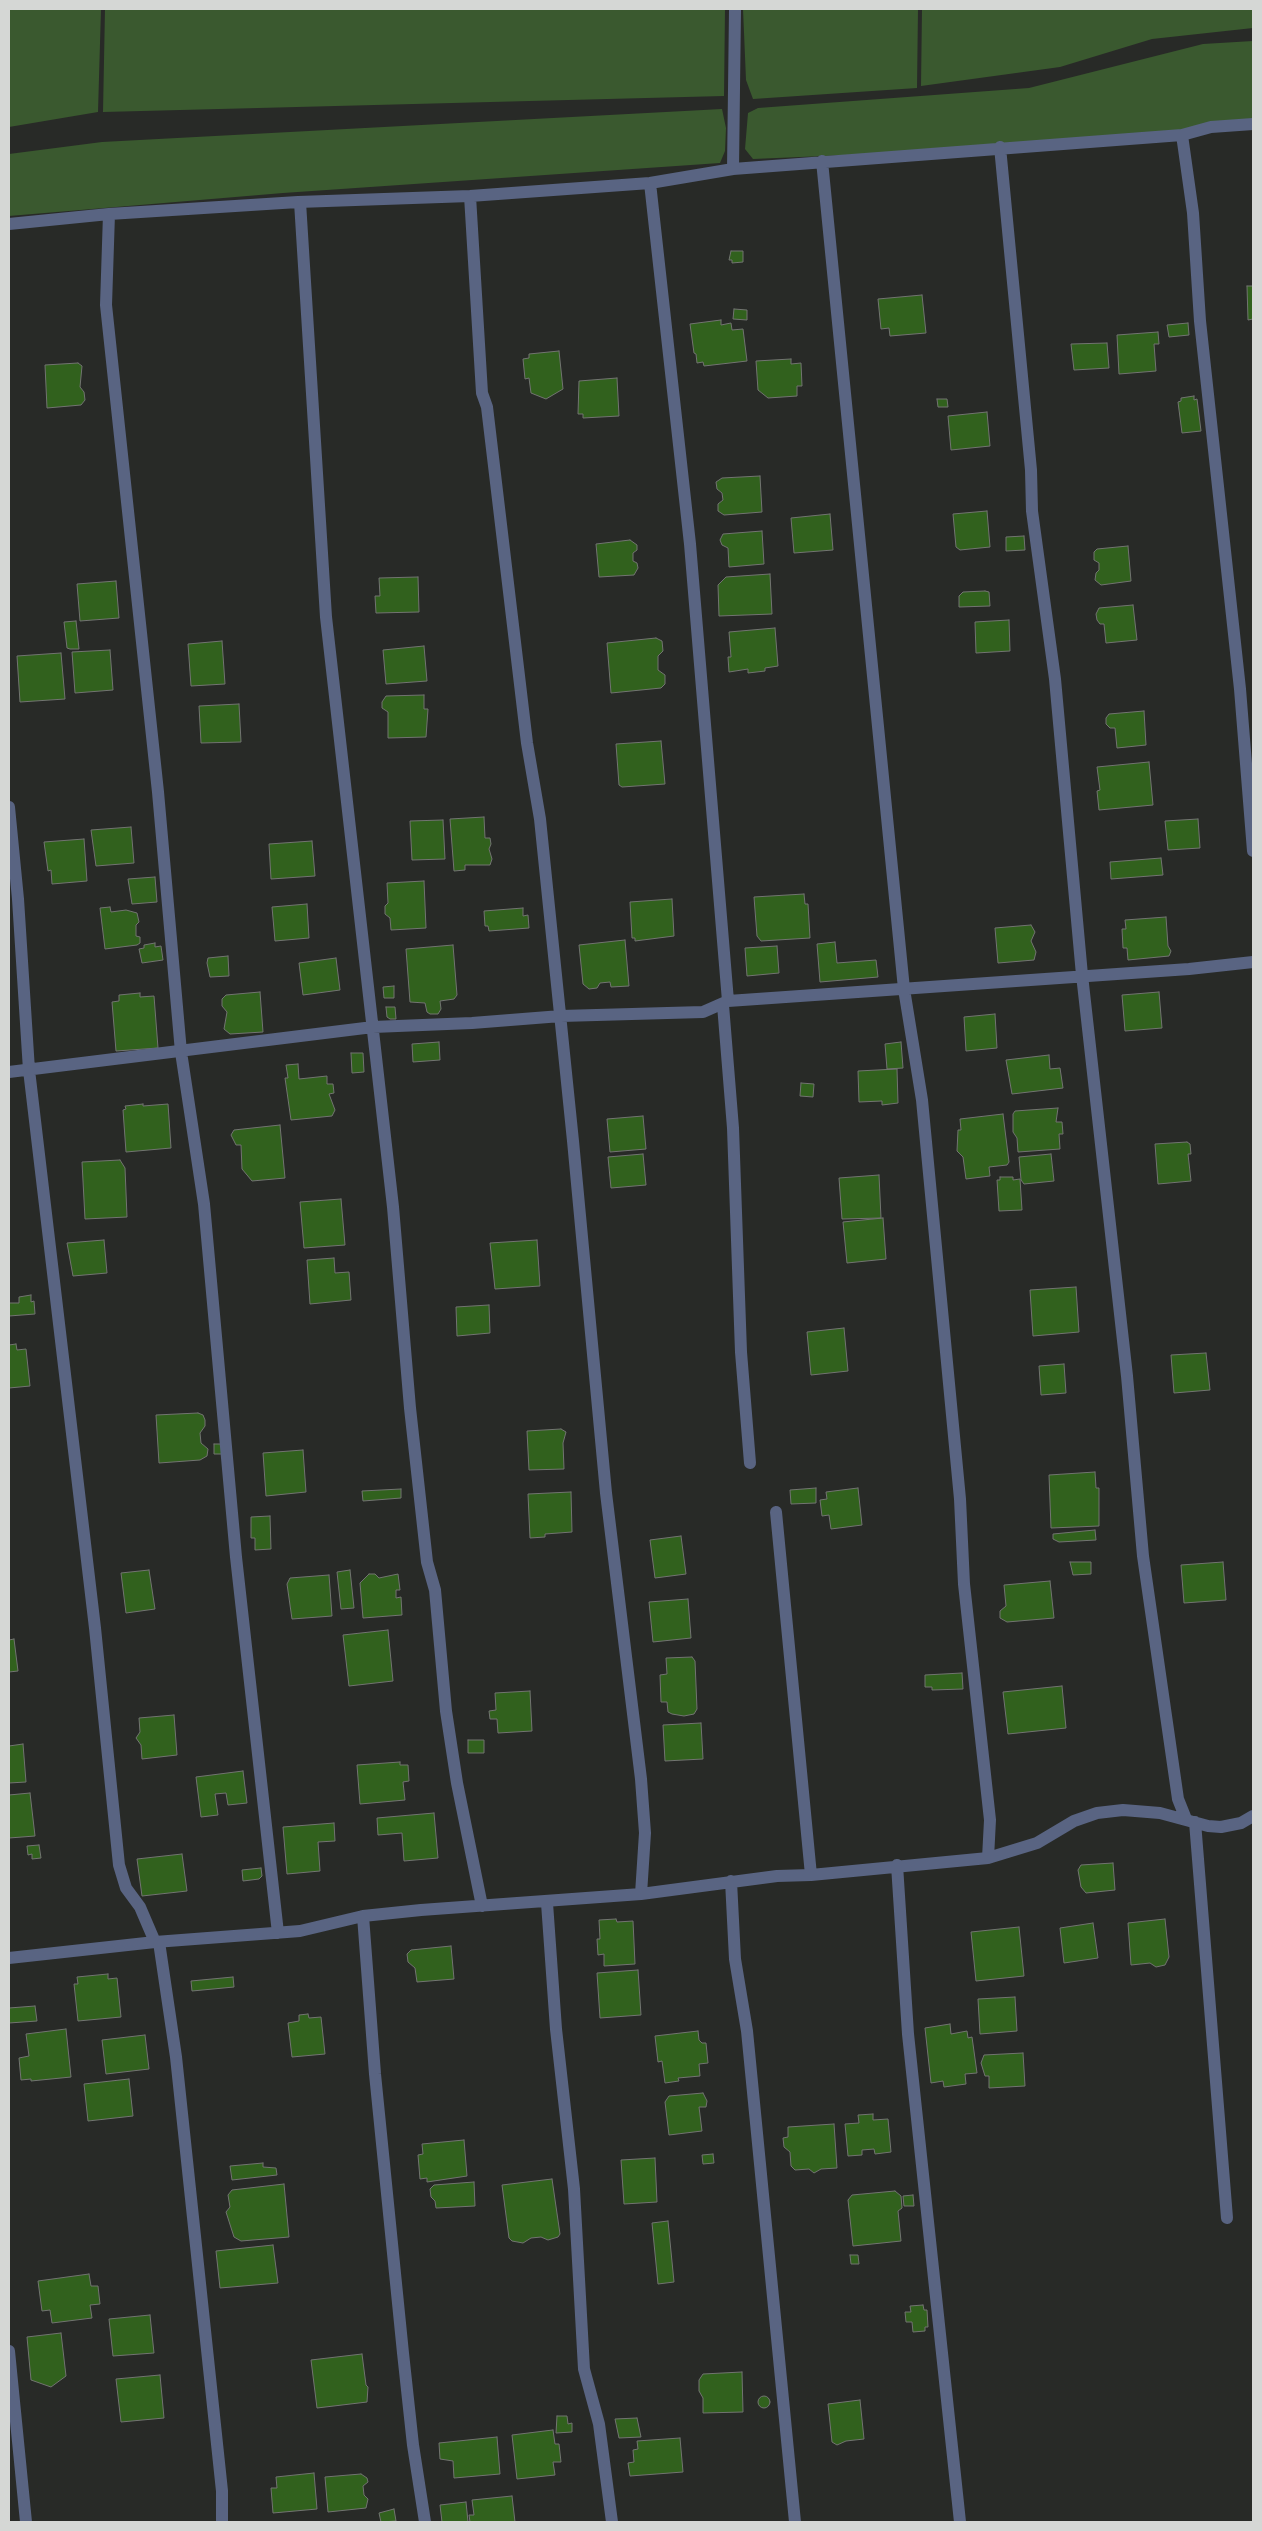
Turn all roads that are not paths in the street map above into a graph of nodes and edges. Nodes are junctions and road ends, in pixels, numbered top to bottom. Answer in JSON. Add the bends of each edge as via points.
{"nodes":[{"id":1,"x":735,"y":9,"type":"edge"},
{"id":2,"x":1253,"y":124,"type":"edge"},
{"id":3,"x":1182,"y":135,"type":"junction"},
{"id":4,"x":1000,"y":147,"type":"junction"},
{"id":5,"x":822,"y":161,"type":"junction"},
{"id":6,"x":733,"y":169,"type":"junction"},
{"id":7,"x":650,"y":183,"type":"junction"},
{"id":8,"x":470,"y":196,"type":"junction"},
{"id":9,"x":300,"y":202,"type":"junction"},
{"id":10,"x":109,"y":214,"type":"junction"},
{"id":11,"x":9,"y":224,"type":"edge"},
{"id":12,"x":9,"y":807,"type":"edge"},
{"id":13,"x":1253,"y":851,"type":"edge"},
{"id":14,"x":1253,"y":962,"type":"edge"},
{"id":15,"x":1082,"y":975,"type":"junction"},
{"id":16,"x":904,"y":989,"type":"junction"},
{"id":17,"x":726,"y":1003,"type":"junction"},
{"id":18,"x":561,"y":1016,"type":"junction"},
{"id":19,"x":373,"y":1027,"type":"junction"},
{"id":20,"x":181,"y":1052,"type":"junction"},
{"id":21,"x":29,"y":1070,"type":"junction"},
{"id":22,"x":9,"y":1072,"type":"edge"},
{"id":23,"x":750,"y":1463,"type":"dead end"},
{"id":24,"x":776,"y":1512,"type":"dead end"},
{"id":25,"x":1253,"y":1816,"type":"edge"},
{"id":26,"x":1190,"y":1821,"type":"junction"},
{"id":27,"x":988,"y":1858,"type":"junction"},
{"id":28,"x":897,"y":1865,"type":"junction"},
{"id":29,"x":811,"y":1875,"type":"junction"},
{"id":30,"x":731,"y":1881,"type":"junction"},
{"id":31,"x":641,"y":1894,"type":"junction"},
{"id":32,"x":547,"y":1903,"type":"junction"},
{"id":33,"x":482,"y":1906,"type":"junction"},
{"id":34,"x":363,"y":1916,"type":"junction"},
{"id":35,"x":278,"y":1933,"type":"junction"},
{"id":36,"x":157,"y":1942,"type":"junction"},
{"id":37,"x":9,"y":1958,"type":"edge"},
{"id":38,"x":1227,"y":2218,"type":"dead end"},
{"id":39,"x":9,"y":2352,"type":"edge"},
{"id":40,"x":26,"y":2522,"type":"edge"},
{"id":41,"x":222,"y":2522,"type":"edge"},
{"id":42,"x":425,"y":2522,"type":"edge"},
{"id":43,"x":612,"y":2522,"type":"edge"},
{"id":44,"x":795,"y":2522,"type":"edge"},
{"id":45,"x":960,"y":2522,"type":"edge"}],
"edges":[{"from":1,"to":6,"type":"street"},
{"from":2,"to":3,"type":"street","via":[[1211,127]]},
{"from":3,"to":4,"type":"street"},
{"from":3,"to":13,"type":"street","via":[[1193,213],[1200,321],[1240,689]]},
{"from":4,"to":5,"type":"street"},
{"from":4,"to":15,"type":"street","via":[[1031,470],[1032,511],[1055,679]]},
{"from":5,"to":6,"type":"street"},
{"from":5,"to":16,"type":"street"},
{"from":6,"to":7,"type":"street"},
{"from":7,"to":8,"type":"street"},
{"from":7,"to":17,"type":"street","via":[[690,544]]},
{"from":8,"to":9,"type":"street"},
{"from":8,"to":18,"type":"street","via":[[482,393],[487,406],[527,743],[540,819]]},
{"from":9,"to":10,"type":"street"},
{"from":9,"to":19,"type":"street","via":[[326,617]]},
{"from":10,"to":11,"type":"street"},
{"from":10,"to":20,"type":"street","via":[[106,305],[158,792]]},
{"from":12,"to":21,"type":"street"},
{"from":14,"to":15,"type":"street"},
{"from":15,"to":16,"type":"street"},
{"from":15,"to":26,"type":"street","via":[[1127,1376],[1143,1556],[1178,1799]]},
{"from":16,"to":17,"type":"street"},
{"from":16,"to":27,"type":"street","via":[[922,1100],[960,1499],[964,1584],[990,1820]]},
{"from":17,"to":18,"type":"street","via":[[703,1012]]},
{"from":17,"to":23,"type":"street","via":[[743,1388]]},
{"from":18,"to":19,"type":"street"},
{"from":18,"to":31,"type":"street","via":[[606,1494],[641,1779],[644,1833]]},
{"from":19,"to":20,"type":"street"},
{"from":19,"to":33,"type":"street","via":[[427,1562],[435,1590],[446,1711],[456,1774]]},
{"from":20,"to":21,"type":"street"},
{"from":20,"to":35,"type":"street","via":[[204,1204],[236,1557]]},
{"from":21,"to":22,"type":"street"},
{"from":21,"to":36,"type":"street","via":[[96,1638],[119,1865],[126,1888],[140,1907]]},
{"from":24,"to":29,"type":"street"},
{"from":25,"to":26,"type":"street","via":[[1241,1823],[1221,1827]]},
{"from":26,"to":27,"type":"street","via":[[1160,1813],[1123,1810],[1097,1813],[1074,1821],[1037,1843]]},
{"from":26,"to":38,"type":"street"},
{"from":27,"to":28,"type":"street"},
{"from":28,"to":29,"type":"street"},
{"from":28,"to":45,"type":"street","via":[[908,2034]]},
{"from":29,"to":30,"type":"street"},
{"from":30,"to":31,"type":"street"},
{"from":30,"to":44,"type":"street","via":[[735,1959],[747,2031]]},
{"from":31,"to":32,"type":"street"},
{"from":32,"to":33,"type":"street"},
{"from":32,"to":43,"type":"street","via":[[556,2029],[574,2189],[584,2368],[599,2424]]},
{"from":33,"to":34,"type":"street"},
{"from":34,"to":35,"type":"street"},
{"from":34,"to":42,"type":"street","via":[[403,2353]]},
{"from":35,"to":36,"type":"street"},
{"from":36,"to":37,"type":"street"},
{"from":36,"to":41,"type":"street","via":[[176,2057],[222,2491]]},
{"from":39,"to":40,"type":"street"}]}
